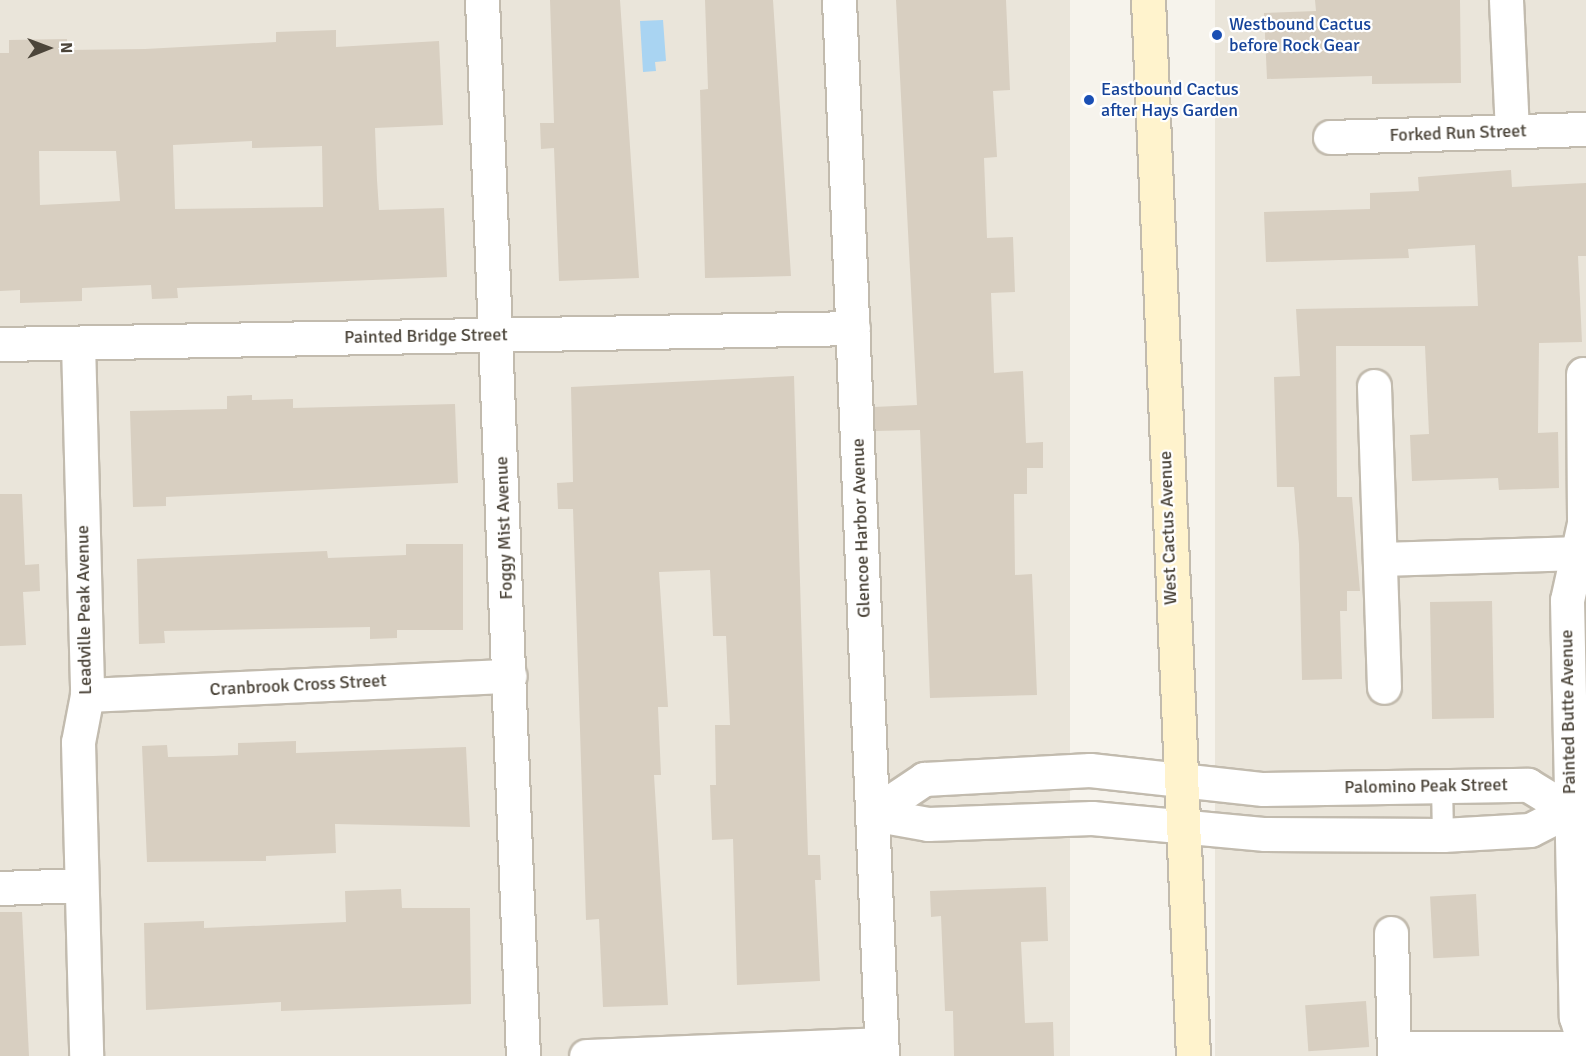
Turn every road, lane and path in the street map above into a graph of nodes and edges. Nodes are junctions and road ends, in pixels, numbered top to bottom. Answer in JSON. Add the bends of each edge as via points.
{"nodes":[{"id":1,"x":482,"y":0,"type":"edge"},
{"id":2,"x":839,"y":0,"type":"edge"},
{"id":3,"x":1149,"y":0,"type":"edge"},
{"id":4,"x":1506,"y":0,"type":"edge"},
{"id":5,"x":1586,"y":129,"type":"edge"},
{"id":6,"x":1512,"y":131,"type":"junction"},
{"id":7,"x":1330,"y":137,"type":"dead end"},
{"id":8,"x":853,"y":328,"type":"junction"},
{"id":9,"x":496,"y":335,"type":"junction"},
{"id":10,"x":78,"y":343,"type":"junction"},
{"id":11,"x":0,"y":344,"type":"edge"},
{"id":12,"x":1583,"y":374,"type":"dead end"},
{"id":13,"x":1374,"y":386,"type":"dead end"},
{"id":14,"x":1582,"y":553,"type":"edge"},
{"id":15,"x":1380,"y":559,"type":"junction"},
{"id":16,"x":510,"y":675,"type":"junction"},
{"id":17,"x":1384,"y":687,"type":"dead end"},
{"id":18,"x":87,"y":695,"type":"junction"},
{"id":19,"x":1178,"y":782,"type":"junction"},
{"id":20,"x":1442,"y":784,"type":"junction"},
{"id":21,"x":1569,"y":810,"type":"junction"},
{"id":22,"x":872,"y":814,"type":"junction"},
{"id":23,"x":1180,"y":822,"type":"junction"},
{"id":24,"x":1443,"y":835,"type":"junction"},
{"id":25,"x":81,"y":885,"type":"junction"},
{"id":26,"x":0,"y":888,"type":"edge"},
{"id":27,"x":1391,"y":933,"type":"dead end"},
{"id":28,"x":1586,"y":1049,"type":"edge"},
{"id":29,"x":882,"y":1050,"type":"edge"},
{"id":30,"x":1394,"y":1052,"type":"edge"},
{"id":31,"x":86,"y":1056,"type":"edge"},
{"id":32,"x":523,"y":1056,"type":"edge"},
{"id":33,"x":586,"y":1056,"type":"edge"},
{"id":34,"x":1193,"y":1056,"type":"edge"}],
"edges":[{"from":1,"to":9,"type":"street","name":"Foggy Mist Avenue"},
{"from":2,"to":8,"type":"street","name":"Glencoe Harbor Avenue"},
{"from":3,"to":19,"type":"main road","name":"West Cactus Avenue"},
{"from":4,"to":6,"type":"street"},
{"from":5,"to":6,"type":"street","name":"Forked Run Street"},
{"from":6,"to":7,"type":"street","name":"Forked Run Street"},
{"from":8,"to":9,"type":"street","name":"Painted Bridge Street"},
{"from":8,"to":22,"type":"street","name":"Glencoe Harbor Avenue"},
{"from":9,"to":10,"type":"street","name":"Painted Bridge Street"},
{"from":9,"to":16,"type":"street","name":"Foggy Mist Avenue"},
{"from":10,"to":11,"type":"street","name":"Painted Bridge Street"},
{"from":10,"to":18,"type":"street","name":"Leadville Peak Avenue"},
{"from":12,"to":14,"type":"street","name":"Painted Butte Avenue"},
{"from":13,"to":15,"type":"street"},
{"from":14,"to":15,"type":"street"},
{"from":14,"to":21,"type":"street","name":"Painted Butte Avenue","via":[[1567,600]]},
{"from":15,"to":17,"type":"street"},
{"from":16,"to":18,"type":"street","name":"Cranbrook Cross Street"},
{"from":16,"to":32,"type":"street","name":"Foggy Mist Avenue"},
{"from":18,"to":25,"type":"street","name":"Leadville Peak Avenue","via":[[78,742]]},
{"from":19,"to":20,"type":"street","name":"Palomino Peak Street","via":[[1263,789]]},
{"from":19,"to":22,"type":"street","name":"Palomino Peak Street","via":[[1090,770],[924,779]]},
{"from":19,"to":23,"type":"main road","name":"West Cactus Avenue"},
{"from":20,"to":21,"type":"street","name":"Palomino Peak Street","via":[[1528,785]]},
{"from":20,"to":24,"type":"lane"},
{"from":21,"to":24,"type":"street","via":[[1530,830]]},
{"from":21,"to":28,"type":"street","name":"Painted Butte Avenue","via":[[1576,1017]]},
{"from":22,"to":23,"type":"street","via":[[928,824],[1092,818]]},
{"from":22,"to":29,"type":"street","name":"Glencoe Harbor Avenue"},
{"from":23,"to":24,"type":"street","via":[[1265,834]]},
{"from":23,"to":34,"type":"main road","name":"West Cactus Avenue"},
{"from":25,"to":26,"type":"street"},
{"from":25,"to":31,"type":"street","name":"Leadville Peak Avenue"},
{"from":27,"to":30,"type":"street"},
{"from":28,"to":30,"type":"street"},
{"from":29,"to":33,"type":"street"}]}
